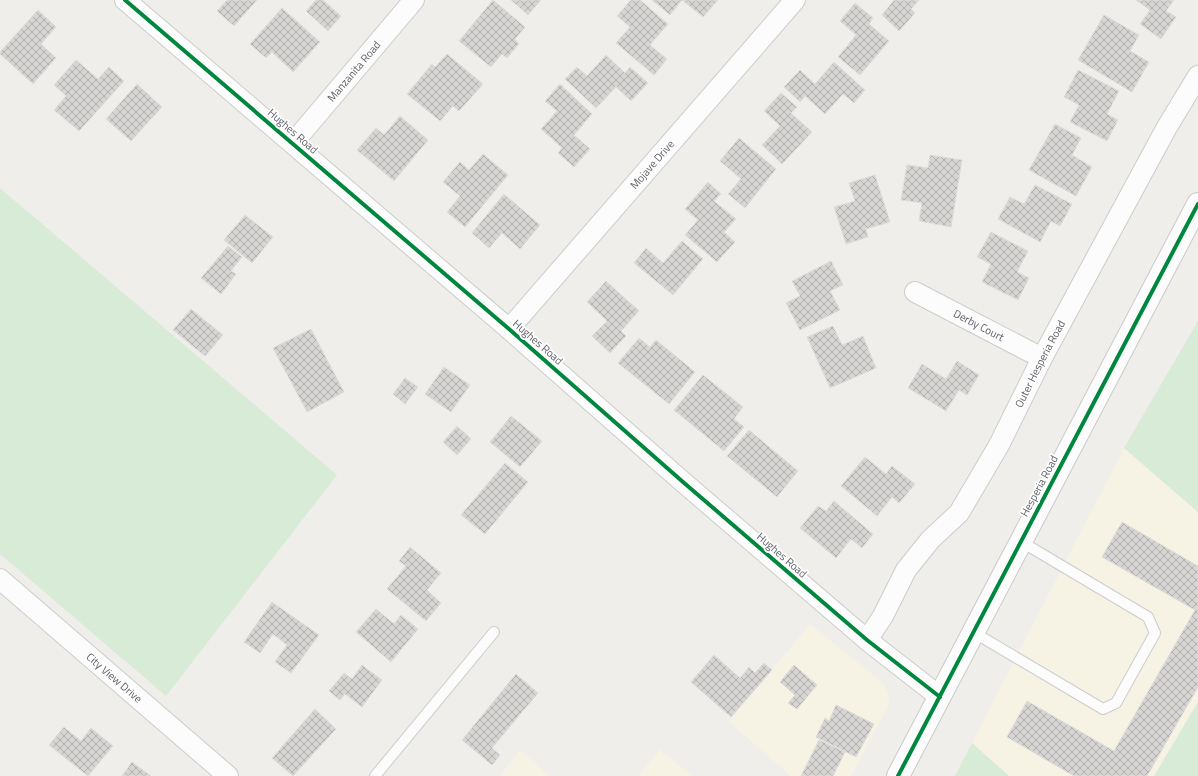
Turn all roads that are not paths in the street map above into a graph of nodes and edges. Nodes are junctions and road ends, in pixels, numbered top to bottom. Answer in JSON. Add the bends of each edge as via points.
{"nodes":[{"id":1,"x":126,"y":0,"type":"edge"},
{"id":2,"x":414,"y":0,"type":"edge"},
{"id":3,"x":795,"y":0,"type":"edge"},
{"id":4,"x":1198,"y":76,"type":"edge"},
{"id":5,"x":293,"y":143,"type":"junction"},
{"id":6,"x":1198,"y":204,"type":"edge"},
{"id":7,"x":915,"y":292,"type":"dead end"},
{"id":8,"x":509,"y":329,"type":"junction"},
{"id":9,"x":1042,"y":358,"type":"junction"},
{"id":10,"x":1020,"y":541,"type":"junction"},
{"id":11,"x":0,"y":579,"type":"edge"},
{"id":12,"x":494,"y":632,"type":"dead end"},
{"id":13,"x":973,"y":632,"type":"junction"},
{"id":14,"x":867,"y":640,"type":"junction"},
{"id":15,"x":940,"y":697,"type":"junction"},
{"id":16,"x":228,"y":776,"type":"edge"},
{"id":17,"x":375,"y":776,"type":"edge"},
{"id":18,"x":898,"y":776,"type":"edge"}],
"edges":[{"from":1,"to":5,"type":"street","name":"Hughes Road"},
{"from":2,"to":5,"type":"street","name":"Manzanita Road"},
{"from":3,"to":8,"type":"street","name":"Mojave Drive"},
{"from":4,"to":9,"type":"street","name":"Outer Hesperia Road","via":[[1167,127]]},
{"from":5,"to":8,"type":"street","name":"Hughes Road"},
{"from":6,"to":10,"type":"main road","name":"Hesperia Road"},
{"from":7,"to":9,"type":"street","name":"Derby Court"},
{"from":8,"to":14,"type":"street","name":"Hughes Road"},
{"from":9,"to":14,"type":"street","name":"Outer Hesperia Road","via":[[999,445],[959,513],[931,539],[906,570],[883,616]]},
{"from":10,"to":13,"type":"main road","name":"Hesperia Road"},
{"from":10,"to":13,"type":"lane","via":[[1148,616],[1155,633],[1116,703],[1103,709]]},
{"from":11,"to":16,"type":"street","name":"City View Drive"},
{"from":12,"to":17,"type":"lane"},
{"from":13,"to":15,"type":"main road","name":"Hesperia Road"},
{"from":14,"to":15,"type":"street","name":"Hughes Road"},
{"from":15,"to":18,"type":"main road","name":"Hesperia Road"}]}
